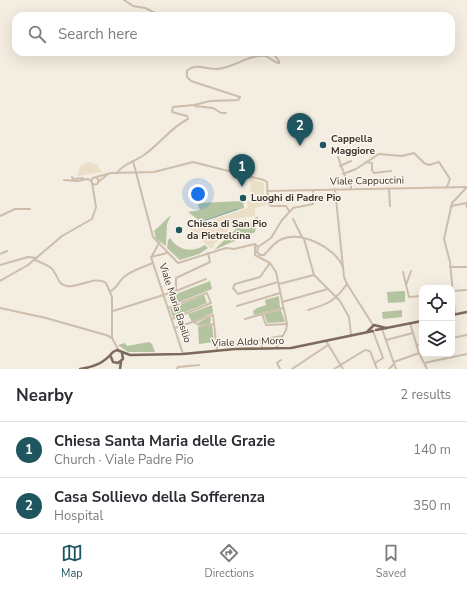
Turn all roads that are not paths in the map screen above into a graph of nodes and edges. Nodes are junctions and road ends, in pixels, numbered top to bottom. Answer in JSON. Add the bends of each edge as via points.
{"nodes":[{"id":1,"x":124,"y":0,"type":"edge"},
{"id":2,"x":154,"y":12,"type":"edge"},
{"id":3,"x":264,"y":56,"type":"edge"},
{"id":4,"x":264,"y":56,"type":"edge"},
{"id":5,"x":276,"y":56,"type":"edge"},
{"id":6,"x":194,"y":106,"type":"junction"},
{"id":7,"x":226,"y":113,"type":"dead end"},
{"id":8,"x":338,"y":157,"type":"dead end"},
{"id":9,"x":133,"y":161,"type":"junction"},
{"id":10,"x":351,"y":161,"type":"dead end"},
{"id":11,"x":366,"y":162,"type":"junction"},
{"id":12,"x":340,"y":166,"type":"junction"},
{"id":13,"x":391,"y":171,"type":"dead end"},
{"id":14,"x":109,"y":173,"type":"junction"},
{"id":15,"x":117,"y":173,"type":"junction"},
{"id":16,"x":135,"y":173,"type":"junction"},
{"id":17,"x":344,"y":174,"type":"junction"},
{"id":18,"x":72,"y":177,"type":"dead end"},
{"id":19,"x":96,"y":177,"type":"junction"},
{"id":20,"x":84,"y":178,"type":"dead end"},
{"id":21,"x":64,"y":180,"type":"dead end"},
{"id":22,"x":91,"y":182,"type":"junction"},
{"id":23,"x":97,"y":183,"type":"junction"},
{"id":24,"x":447,"y":187,"type":"junction"},
{"id":25,"x":467,"y":187,"type":"edge"},
{"id":26,"x":389,"y":188,"type":"junction"},
{"id":27,"x":352,"y":189,"type":"junction"},
{"id":28,"x":313,"y":190,"type":"junction"},
{"id":29,"x":335,"y":190,"type":"junction"},
{"id":30,"x":267,"y":191,"type":"junction"},
{"id":31,"x":93,"y":193,"type":"junction"},
{"id":32,"x":390,"y":206,"type":"dead end"},
{"id":33,"x":451,"y":206,"type":"junction"},
{"id":34,"x":467,"y":207,"type":"edge"},
{"id":35,"x":30,"y":208,"type":"dead end"},
{"id":36,"x":289,"y":211,"type":"junction"},
{"id":37,"x":0,"y":216,"type":"edge"},
{"id":38,"x":293,"y":219,"type":"dead end"},
{"id":39,"x":303,"y":239,"type":"junction"},
{"id":40,"x":159,"y":244,"type":"junction"},
{"id":41,"x":255,"y":244,"type":"junction"},
{"id":42,"x":258,"y":247,"type":"junction"},
{"id":43,"x":7,"y":251,"type":"dead end"},
{"id":44,"x":168,"y":253,"type":"junction"},
{"id":45,"x":208,"y":253,"type":"junction"},
{"id":46,"x":0,"y":254,"type":"edge"},
{"id":47,"x":152,"y":257,"type":"junction"},
{"id":48,"x":36,"y":259,"type":"junction"},
{"id":49,"x":153,"y":263,"type":"junction"},
{"id":50,"x":270,"y":263,"type":"junction"},
{"id":51,"x":0,"y":265,"type":"edge"},
{"id":52,"x":343,"y":267,"type":"junction"},
{"id":53,"x":450,"y":267,"type":"junction"},
{"id":54,"x":467,"y":267,"type":"edge"},
{"id":55,"x":411,"y":271,"type":"dead end"},
{"id":56,"x":403,"y":272,"type":"dead end"},
{"id":57,"x":314,"y":275,"type":"junction"},
{"id":58,"x":106,"y":277,"type":"dead end"},
{"id":59,"x":206,"y":279,"type":"dead end"},
{"id":60,"x":102,"y":281,"type":"junction"},
{"id":61,"x":0,"y":282,"type":"edge"},
{"id":62,"x":278,"y":283,"type":"junction"},
{"id":63,"x":347,"y":284,"type":"junction"},
{"id":64,"x":452,"y":285,"type":"edge"},
{"id":65,"x":406,"y":286,"type":"junction"},
{"id":66,"x":328,"y":289,"type":"junction"},
{"id":67,"x":467,"y":290,"type":"edge"},
{"id":68,"x":176,"y":291,"type":"junction"},
{"id":69,"x":455,"y":291,"type":"edge"},
{"id":70,"x":110,"y":292,"type":"junction"},
{"id":71,"x":280,"y":293,"type":"junction"},
{"id":72,"x":164,"y":295,"type":"junction"},
{"id":73,"x":419,"y":296,"type":"edge"},
{"id":74,"x":337,"y":298,"type":"junction"},
{"id":75,"x":282,"y":302,"type":"junction"},
{"id":76,"x":237,"y":306,"type":"dead end"},
{"id":77,"x":0,"y":308,"type":"edge"},
{"id":78,"x":168,"y":308,"type":"junction"},
{"id":79,"x":283,"y":308,"type":"junction"},
{"id":80,"x":308,"y":310,"type":"dead end"},
{"id":81,"x":113,"y":311,"type":"junction"},
{"id":82,"x":467,"y":312,"type":"edge"},
{"id":83,"x":262,"y":314,"type":"junction"},
{"id":84,"x":455,"y":315,"type":"edge"},
{"id":85,"x":245,"y":318,"type":"dead end"},
{"id":86,"x":172,"y":319,"type":"junction"},
{"id":87,"x":194,"y":322,"type":"junction"},
{"id":88,"x":419,"y":322,"type":"edge"},
{"id":89,"x":410,"y":323,"type":"junction"},
{"id":90,"x":214,"y":324,"type":"junction"},
{"id":91,"x":287,"y":324,"type":"junction"},
{"id":92,"x":175,"y":328,"type":"junction"},
{"id":93,"x":374,"y":328,"type":"junction"},
{"id":94,"x":389,"y":328,"type":"junction"},
{"id":95,"x":382,"y":330,"type":"junction"},
{"id":96,"x":412,"y":333,"type":"junction"},
{"id":97,"x":351,"y":335,"type":"junction"},
{"id":98,"x":467,"y":335,"type":"edge"},
{"id":99,"x":282,"y":336,"type":"junction"},
{"id":100,"x":455,"y":337,"type":"edge"},
{"id":101,"x":112,"y":338,"type":"junction"},
{"id":102,"x":261,"y":339,"type":"junction"},
{"id":103,"x":386,"y":340,"type":"junction"},
{"id":104,"x":326,"y":341,"type":"junction"},
{"id":105,"x":115,"y":343,"type":"junction"},
{"id":106,"x":328,"y":345,"type":"junction"},
{"id":107,"x":417,"y":345,"type":"joint"},
{"id":108,"x":216,"y":346,"type":"junction"},
{"id":109,"x":262,"y":349,"type":"junction"},
{"id":110,"x":275,"y":349,"type":"junction"},
{"id":111,"x":217,"y":350,"type":"junction"},
{"id":112,"x":113,"y":352,"type":"junction"},
{"id":113,"x":121,"y":352,"type":"junction"},
{"id":114,"x":419,"y":353,"type":"joint"},
{"id":115,"x":183,"y":354,"type":"junction"},
{"id":116,"x":467,"y":354,"type":"edge"},
{"id":117,"x":130,"y":355,"type":"junction"},
{"id":118,"x":110,"y":356,"type":"junction"},
{"id":119,"x":421,"y":357,"type":"edge"},
{"id":120,"x":122,"y":360,"type":"junction"},
{"id":121,"x":281,"y":360,"type":"dead end"},
{"id":122,"x":103,"y":362,"type":"junction"},
{"id":123,"x":115,"y":362,"type":"junction"},
{"id":124,"x":374,"y":363,"type":"junction"},
{"id":125,"x":394,"y":363,"type":"junction"},
{"id":126,"x":424,"y":363,"type":"junction"},
{"id":127,"x":199,"y":365,"type":"dead end"},
{"id":128,"x":340,"y":365,"type":"junction"},
{"id":129,"x":396,"y":368,"type":"edge"},
{"id":130,"x":80,"y":369,"type":"edge"},
{"id":131,"x":120,"y":369,"type":"edge"},
{"id":132,"x":176,"y":369,"type":"edge"},
{"id":133,"x":280,"y":369,"type":"edge"},
{"id":134,"x":292,"y":369,"type":"edge"},
{"id":135,"x":334,"y":369,"type":"edge"},
{"id":136,"x":343,"y":369,"type":"edge"},
{"id":137,"x":377,"y":369,"type":"edge"},
{"id":138,"x":390,"y":369,"type":"edge"},
{"id":139,"x":427,"y":369,"type":"edge"}],
"edges":[{"from":1,"to":2,"type":"street","via":[[133,6]]},
{"from":3,"to":6,"type":"street","via":[[217,70],[200,67],[189,69],[187,75],[191,81],[240,97]]},
{"from":4,"to":5,"type":"street","via":[[279,63]]},
{"from":6,"to":7,"type":"street","via":[[214,108]]},
{"from":6,"to":9,"type":"street","via":[[173,107],[172,112],[187,116],[188,119]]},
{"from":8,"to":12,"type":"street"},
{"from":9,"to":15,"type":"street"},
{"from":9,"to":16,"type":"street"},
{"from":10,"to":12,"type":"street"},
{"from":11,"to":13,"type":"street","via":[[372,163],[374,173]]},
{"from":11,"to":17,"type":"street"},
{"from":11,"to":24,"type":"street","via":[[379,154],[414,153],[429,165],[439,162],[450,179]]},
{"from":12,"to":17,"type":"street"},
{"from":14,"to":15,"type":"street"},
{"from":14,"to":19,"type":"street"},
{"from":14,"to":23,"type":"street"},
{"from":15,"to":16,"type":"street"},
{"from":16,"to":30,"type":"street","via":[[154,172],[193,162],[262,179],[267,182]]},
{"from":16,"to":40,"type":"street","via":[[153,236]]},
{"from":17,"to":27,"type":"street","via":[[346,180],[351,182]]},
{"from":18,"to":20,"type":"street"},
{"from":19,"to":22,"type":"street","via":[[92,178]]},
{"from":19,"to":23,"type":"street"},
{"from":21,"to":22,"type":"street","via":[[88,179]]},
{"from":22,"to":23,"type":"street"},
{"from":22,"to":31,"type":"street"},
{"from":23,"to":31,"type":"street"},
{"from":24,"to":25,"type":"street","name":"Viale Cappuccini"},
{"from":24,"to":26,"type":"street","name":"Viale Cappuccini"},
{"from":25,"to":33,"type":"street"},
{"from":26,"to":27,"type":"street","name":"Viale Cappuccini"},
{"from":26,"to":32,"type":"street"},
{"from":27,"to":29,"type":"street","name":"Viale Cappuccini"},
{"from":28,"to":29,"type":"street","name":"Viale Cappuccini"},
{"from":28,"to":30,"type":"street","name":"Viale Cappuccini"},
{"from":28,"to":36,"type":"street","via":[[313,204],[297,206]]},
{"from":29,"to":52,"type":"street"},
{"from":30,"to":36,"type":"street","via":[[269,205],[286,206]]},
{"from":31,"to":48,"type":"street","via":[[96,211],[92,220],[62,236]]},
{"from":33,"to":34,"type":"street","via":[[466,203]]},
{"from":33,"to":53,"type":"street","via":[[444,239]]},
{"from":35,"to":37,"type":"street","via":[[15,209]]},
{"from":36,"to":42,"type":"street","via":[[272,238]]},
{"from":38,"to":39,"type":"street"},
{"from":39,"to":42,"type":"street","via":[[281,239],[263,256],[257,253]]},
{"from":39,"to":52,"type":"street","via":[[336,254]]},
{"from":39,"to":57,"type":"street"},
{"from":40,"to":44,"type":"street"},
{"from":40,"to":47,"type":"street"},
{"from":41,"to":42,"type":"street"},
{"from":41,"to":45,"type":"street"},
{"from":41,"to":50,"type":"street","via":[[255,256]]},
{"from":43,"to":46,"type":"street"},
{"from":44,"to":45,"type":"street","via":[[181,263]]},
{"from":44,"to":47,"type":"street"},
{"from":45,"to":68,"type":"street","via":[[210,262],[178,277]]},
{"from":47,"to":49,"type":"street","name":"Viale Maria Basilio"},
{"from":48,"to":51,"type":"street","via":[[28,257]]},
{"from":48,"to":60,"type":"street","via":[[53,269],[63,285],[74,286]]},
{"from":48,"to":61,"type":"street"},
{"from":49,"to":70,"type":"street","via":[[129,273]]},
{"from":49,"to":72,"type":"street","name":"Viale Maria Basilio"},
{"from":50,"to":62,"type":"street","via":[[276,272]]},
{"from":50,"to":62,"type":"street","via":[[260,277],[235,284],[234,291],[238,294]]},
{"from":52,"to":63,"type":"street"},
{"from":53,"to":54,"type":"street"},
{"from":53,"to":64,"type":"street"},
{"from":55,"to":65,"type":"street"},
{"from":56,"to":65,"type":"street"},
{"from":57,"to":62,"type":"street"},
{"from":57,"to":66,"type":"street"},
{"from":58,"to":60,"type":"street"},
{"from":59,"to":68,"type":"street"},
{"from":60,"to":70,"type":"street","via":[[106,283]]},
{"from":62,"to":71,"type":"street"},
{"from":63,"to":74,"type":"street"},
{"from":63,"to":93,"type":"street"},
{"from":65,"to":73,"type":"street","via":[[407,294],[412,298]]},
{"from":66,"to":74,"type":"street"},
{"from":66,"to":75,"type":"street"},
{"from":67,"to":69,"type":"street"},
{"from":68,"to":72,"type":"street"},
{"from":70,"to":81,"type":"street"},
{"from":71,"to":75,"type":"street"},
{"from":71,"to":76,"type":"street"},
{"from":72,"to":78,"type":"street","name":"Viale Maria Basilio"},
{"from":72,"to":81,"type":"street"},
{"from":74,"to":80,"type":"street","via":[[329,304]]},
{"from":74,"to":97,"type":"street","via":[[349,317]]},
{"from":75,"to":79,"type":"street"},
{"from":77,"to":101,"type":"street","via":[[46,318]]},
{"from":78,"to":86,"type":"street","name":"Viale Maria Basilio"},
{"from":78,"to":86,"type":"street","via":[[207,293],[211,303]]},
{"from":79,"to":83,"type":"street"},
{"from":79,"to":91,"type":"street"},
{"from":81,"to":101,"type":"street"},
{"from":82,"to":84,"type":"main road"},
{"from":83,"to":85,"type":"street"},
{"from":83,"to":91,"type":"street","via":[[266,324]]},
{"from":86,"to":92,"type":"street","name":"Viale Maria Basilio"},
{"from":87,"to":90,"type":"street","via":[[200,326]]},
{"from":87,"to":90,"type":"street","via":[[212,315]]},
{"from":87,"to":92,"type":"street"},
{"from":88,"to":89,"type":"main road","name":"Viale Aldo Moro"},
{"from":89,"to":94,"type":"main road","name":"Viale Aldo Moro"},
{"from":89,"to":96,"type":"street"},
{"from":90,"to":108,"type":"street"},
{"from":91,"to":99,"type":"street"},
{"from":92,"to":115,"type":"street","name":"Viale Maria Basilio"},
{"from":93,"to":94,"type":"main road","name":"Viale Aldo Moro"},
{"from":93,"to":95,"type":"main road","name":"Viale Aldo Moro"},
{"from":93,"to":97,"type":"main road","name":"Viale Aldo Moro","via":[[365,333]]},
{"from":93,"to":124,"type":"street","via":[[383,358]]},
{"from":94,"to":95,"type":"main road","name":"Viale Aldo Moro"},
{"from":95,"to":103,"type":"street"},
{"from":96,"to":103,"type":"street"},
{"from":96,"to":107,"type":"street"},
{"from":97,"to":104,"type":"main road","name":"Viale Aldo Moro"},
{"from":98,"to":100,"type":"street"},
{"from":99,"to":102,"type":"street"},
{"from":99,"to":110,"type":"street"},
{"from":101,"to":105,"type":"street"},
{"from":102,"to":108,"type":"street"},
{"from":102,"to":109,"type":"street"},
{"from":103,"to":125,"type":"street"},
{"from":104,"to":106,"type":"street"},
{"from":104,"to":110,"type":"main road","name":"Viale Aldo Moro"},
{"from":105,"to":112,"type":"street"},
{"from":105,"to":113,"type":"street"},
{"from":106,"to":128,"type":"street"},
{"from":106,"to":134,"type":"street"},
{"from":107,"to":114,"type":"street"},
{"from":108,"to":111,"type":"street"},
{"from":109,"to":110,"type":"main road","name":"Viale Aldo Moro"},
{"from":109,"to":111,"type":"main road","name":"Viale Aldo Moro"},
{"from":111,"to":115,"type":"main road","name":"Viale Aldo Moro"},
{"from":112,"to":113,"type":"main road"},
{"from":112,"to":118,"type":"main road"},
{"from":113,"to":117,"type":"main road","name":"Viale Aldo Moro"},
{"from":113,"to":120,"type":"main road"},
{"from":114,"to":125,"type":"street"},
{"from":115,"to":117,"type":"main road","name":"Viale Aldo Moro"},
{"from":116,"to":126,"type":"street"},
{"from":117,"to":120,"type":"main road","name":"Viale Aldo Moro"},
{"from":118,"to":122,"type":"main road"},
{"from":118,"to":123,"type":"main road"},
{"from":119,"to":126,"type":"street"},
{"from":120,"to":123,"type":"main road","name":"Viale Aldo Moro"},
{"from":120,"to":131,"type":"main road"},
{"from":121,"to":133,"type":"street","via":[[277,363]]},
{"from":122,"to":123,"type":"main road"},
{"from":122,"to":130,"type":"main road"},
{"from":123,"to":131,"type":"main road"},
{"from":124,"to":128,"type":"street","via":[[370,351],[365,350]]},
{"from":124,"to":137,"type":"street"},
{"from":125,"to":129,"type":"street"},
{"from":125,"to":138,"type":"street"},
{"from":126,"to":139,"type":"street"},
{"from":127,"to":132,"type":"street"},
{"from":128,"to":135,"type":"street"},
{"from":128,"to":136,"type":"street"},
{"from":129,"to":138,"type":"street"}]}
